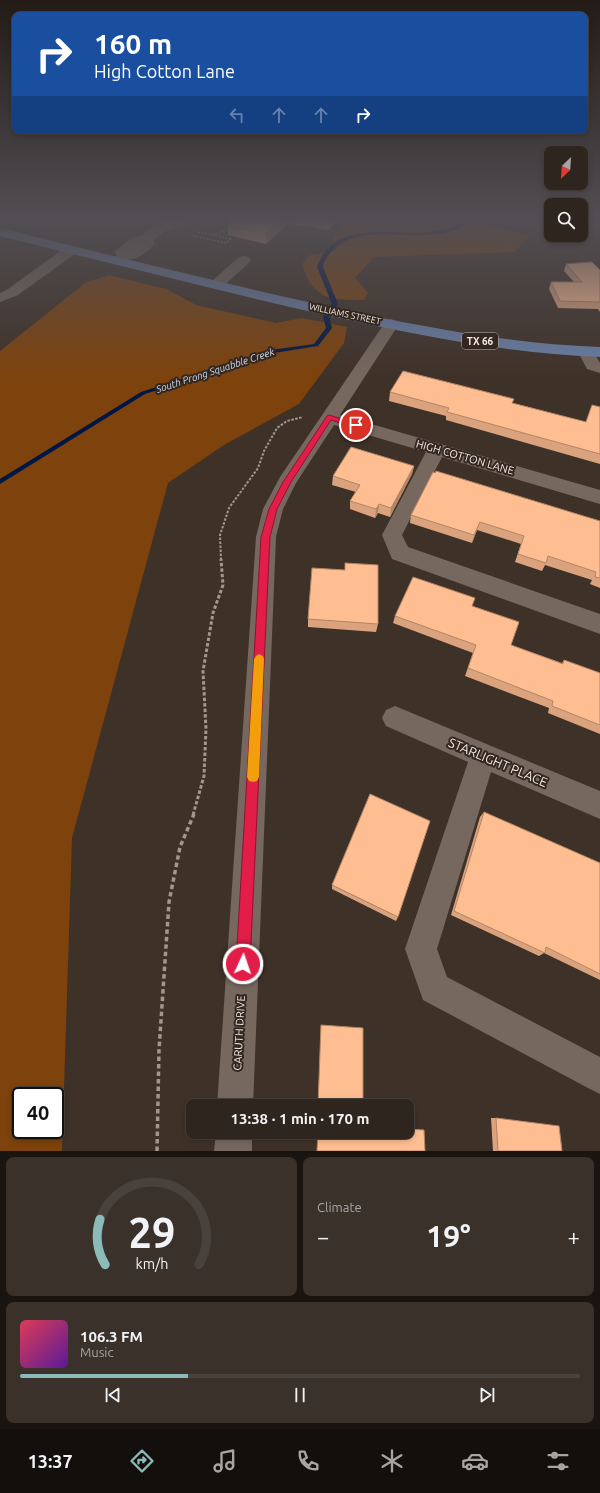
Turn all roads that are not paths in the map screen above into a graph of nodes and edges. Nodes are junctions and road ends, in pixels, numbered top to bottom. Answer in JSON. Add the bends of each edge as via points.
{"nodes":[{"id":1,"x":41,"y":272,"type":"edge"},
{"id":2,"x":172,"y":272,"type":"edge"},
{"id":3,"x":231,"y":272,"type":"edge"},
{"id":4,"x":217,"y":284,"type":"junction"},
{"id":5,"x":0,"y":298,"type":"edge"},
{"id":6,"x":391,"y":324,"type":"junction"},
{"id":7,"x":593,"y":352,"type":"edge"},
{"id":8,"x":600,"y":368,"type":"edge"},
{"id":9,"x":318,"y":415,"type":"junction"},
{"id":10,"x":437,"y":449,"type":"junction"},
{"id":11,"x":600,"y":497,"type":"edge"},
{"id":12,"x":600,"y":624,"type":"edge"},
{"id":13,"x":395,"y":718,"type":"dead end"},
{"id":14,"x":483,"y":756,"type":"junction"},
{"id":15,"x":600,"y":805,"type":"edge"},
{"id":16,"x":600,"y":1076,"type":"edge"},
{"id":17,"x":236,"y":1099,"type":"edge"},
{"id":18,"x":234,"y":1139,"type":"edge"},
{"id":19,"x":233,"y":1151,"type":"edge"}],
"edges":[{"from":1,"to":5,"type":"street"},
{"from":2,"to":4,"type":"main road","name":"WILLIAMS STREET","number":"TX 66"},
{"from":3,"to":4,"type":"street"},
{"from":4,"to":6,"type":"main road","name":"WILLIAMS STREET","number":"TX 66"},
{"from":6,"to":7,"type":"main road","name":"WILLIAMS STREET","number":"TX 66","via":[[507,345]]},
{"from":6,"to":9,"type":"street","name":"CARUTH DRIVE"},
{"from":7,"to":8,"type":"street","via":[[593,366]]},
{"from":9,"to":10,"type":"street","name":"HIGH COTTON LANE"},
{"from":9,"to":17,"type":"street","name":"CARUTH DRIVE","via":[[273,509],[266,537]]},
{"from":10,"to":11,"type":"street","name":"HIGH COTTON LANE"},
{"from":10,"to":12,"type":"street","via":[[392,535],[400,553]]},
{"from":13,"to":14,"type":"street","name":"STARLIGHT PLACE"},
{"from":14,"to":15,"type":"street","name":"STARLIGHT PLACE"},
{"from":14,"to":16,"type":"street","via":[[421,949],[434,988]]},
{"from":18,"to":19,"type":"street"}]}
